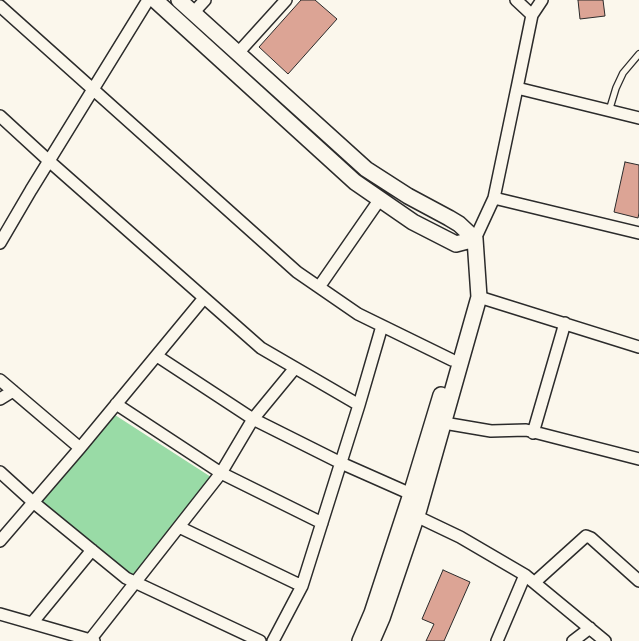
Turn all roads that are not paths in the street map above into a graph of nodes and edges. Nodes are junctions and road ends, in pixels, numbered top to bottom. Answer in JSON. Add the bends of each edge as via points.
{"nodes":[{"id":1,"x":148,"y":0,"type":"edge"},
{"id":2,"x":155,"y":0,"type":"edge"},
{"id":3,"x":179,"y":0,"type":"edge"},
{"id":4,"x":205,"y":0,"type":"edge"},
{"id":5,"x":286,"y":0,"type":"edge"},
{"id":6,"x":516,"y":0,"type":"edge"},
{"id":7,"x":542,"y":0,"type":"edge"},
{"id":8,"x":0,"y":6,"type":"edge"},
{"id":9,"x":193,"y":13,"type":"junction"},
{"id":10,"x":532,"y":15,"type":"junction"},
{"id":11,"x":238,"y":53,"type":"junction"},
{"id":12,"x":639,"y":54,"type":"edge"},
{"id":13,"x":517,"y":88,"type":"junction"},
{"id":14,"x":93,"y":89,"type":"junction"},
{"id":15,"x":609,"y":111,"type":"junction"},
{"id":16,"x":0,"y":116,"type":"edge"},
{"id":17,"x":639,"y":118,"type":"edge"},
{"id":18,"x":49,"y":161,"type":"junction"},
{"id":19,"x":494,"y":198,"type":"junction"},
{"id":20,"x":380,"y":199,"type":"junction"},
{"id":21,"x":639,"y":233,"type":"edge"},
{"id":22,"x":474,"y":239,"type":"junction"},
{"id":23,"x":0,"y":243,"type":"edge"},
{"id":24,"x":319,"y":287,"type":"junction"},
{"id":25,"x":479,"y":292,"type":"junction"},
{"id":26,"x":204,"y":298,"type":"junction"},
{"id":27,"x":565,"y":323,"type":"junction"},
{"id":28,"x":382,"y":326,"type":"junction"},
{"id":29,"x":639,"y":347,"type":"edge"},
{"id":30,"x":157,"y":356,"type":"junction"},
{"id":31,"x":452,"y":360,"type":"junction"},
{"id":32,"x":296,"y":368,"type":"junction"},
{"id":33,"x":0,"y":380,"type":"edge"},
{"id":34,"x":12,"y":391,"type":"junction"},
{"id":35,"x":0,"y":399,"type":"edge"},
{"id":36,"x":116,"y":404,"type":"junction"},
{"id":37,"x":359,"y":405,"type":"junction"},
{"id":38,"x":253,"y":419,"type":"junction"},
{"id":39,"x":444,"y":423,"type":"junction"},
{"id":40,"x":533,"y":433,"type":"junction"},
{"id":41,"x":80,"y":448,"type":"junction"},
{"id":42,"x":639,"y":459,"type":"edge"},
{"id":43,"x":341,"y":463,"type":"junction"},
{"id":44,"x":0,"y":472,"type":"edge"},
{"id":45,"x":221,"y":473,"type":"junction"},
{"id":46,"x":411,"y":494,"type":"junction"},
{"id":47,"x":33,"y":502,"type":"junction"},
{"id":48,"x":416,"y":516,"type":"junction"},
{"id":49,"x":322,"y":523,"type":"junction"},
{"id":50,"x":179,"y":527,"type":"junction"},
{"id":51,"x":0,"y":540,"type":"edge"},
{"id":52,"x":92,"y":550,"type":"junction"},
{"id":53,"x":530,"y":578,"type":"junction"},
{"id":54,"x":639,"y":581,"type":"edge"},
{"id":55,"x":136,"y":583,"type":"junction"},
{"id":56,"x":302,"y":586,"type":"junction"},
{"id":57,"x":0,"y":614,"type":"edge"},
{"id":58,"x":32,"y":623,"type":"junction"},
{"id":59,"x":590,"y":628,"type":"junction"},
{"id":60,"x":92,"y":640,"type":"edge"},
{"id":61,"x":260,"y":641,"type":"edge"},
{"id":62,"x":272,"y":641,"type":"edge"},
{"id":63,"x":360,"y":641,"type":"edge"},
{"id":64,"x":372,"y":641,"type":"edge"},
{"id":65,"x":497,"y":641,"type":"edge"},
{"id":66,"x":572,"y":641,"type":"edge"},
{"id":67,"x":605,"y":641,"type":"edge"}],
"edges":[{"from":1,"to":14,"type":"street"},
{"from":2,"to":20,"type":"street","via":[[355,182]]},
{"from":3,"to":9,"type":"street"},
{"from":4,"to":9,"type":"street"},
{"from":5,"to":11,"type":"street"},
{"from":6,"to":10,"type":"street"},
{"from":7,"to":10,"type":"street"},
{"from":8,"to":14,"type":"street"},
{"from":9,"to":11,"type":"street"},
{"from":10,"to":13,"type":"street"},
{"from":11,"to":22,"type":"street","via":[[366,170],[459,224]]},
{"from":12,"to":15,"type":"lane","via":[[623,73]]},
{"from":13,"to":15,"type":"street"},
{"from":13,"to":19,"type":"street"},
{"from":14,"to":18,"type":"street"},
{"from":14,"to":24,"type":"street","via":[[297,272]]},
{"from":15,"to":17,"type":"street"},
{"from":16,"to":18,"type":"street"},
{"from":18,"to":23,"type":"street"},
{"from":18,"to":26,"type":"street"},
{"from":19,"to":21,"type":"street"},
{"from":19,"to":22,"type":"street"},
{"from":20,"to":22,"type":"street","via":[[413,222],[456,244]]},
{"from":20,"to":24,"type":"street"},
{"from":22,"to":25,"type":"street"},
{"from":24,"to":28,"type":"street","via":[[358,314]]},
{"from":25,"to":27,"type":"street"},
{"from":25,"to":31,"type":"street","via":[[469,305]]},
{"from":25,"to":39,"type":"street"},
{"from":26,"to":30,"type":"street"},
{"from":26,"to":32,"type":"street","via":[[261,348]]},
{"from":27,"to":29,"type":"street"},
{"from":27,"to":40,"type":"street"},
{"from":28,"to":31,"type":"street"},
{"from":28,"to":37,"type":"street"},
{"from":30,"to":36,"type":"street"},
{"from":30,"to":38,"type":"street"},
{"from":31,"to":46,"type":"street"},
{"from":32,"to":37,"type":"street"},
{"from":32,"to":38,"type":"street"},
{"from":33,"to":34,"type":"street"},
{"from":34,"to":35,"type":"street"},
{"from":34,"to":41,"type":"street"},
{"from":36,"to":41,"type":"street"},
{"from":36,"to":45,"type":"street"},
{"from":37,"to":43,"type":"street"},
{"from":38,"to":43,"type":"street"},
{"from":38,"to":45,"type":"street"},
{"from":39,"to":40,"type":"street","via":[[490,431],[526,430]]},
{"from":39,"to":48,"type":"street"},
{"from":40,"to":42,"type":"street"},
{"from":41,"to":47,"type":"street"},
{"from":43,"to":46,"type":"street"},
{"from":43,"to":49,"type":"street"},
{"from":44,"to":47,"type":"street"},
{"from":45,"to":49,"type":"street"},
{"from":45,"to":50,"type":"street"},
{"from":46,"to":63,"type":"street","via":[[372,613]]},
{"from":47,"to":51,"type":"street"},
{"from":47,"to":52,"type":"street"},
{"from":48,"to":53,"type":"street","via":[[460,537]]},
{"from":48,"to":64,"type":"street"},
{"from":49,"to":56,"type":"street"},
{"from":50,"to":55,"type":"street"},
{"from":50,"to":56,"type":"street"},
{"from":52,"to":55,"type":"street"},
{"from":52,"to":58,"type":"street"},
{"from":53,"to":54,"type":"street","via":[[586,536]]},
{"from":53,"to":59,"type":"street"},
{"from":53,"to":65,"type":"street"},
{"from":55,"to":60,"type":"street"},
{"from":55,"to":61,"type":"street"},
{"from":56,"to":62,"type":"street"},
{"from":57,"to":58,"type":"street"},
{"from":58,"to":60,"type":"street"},
{"from":59,"to":66,"type":"street"},
{"from":59,"to":67,"type":"street"}]}
